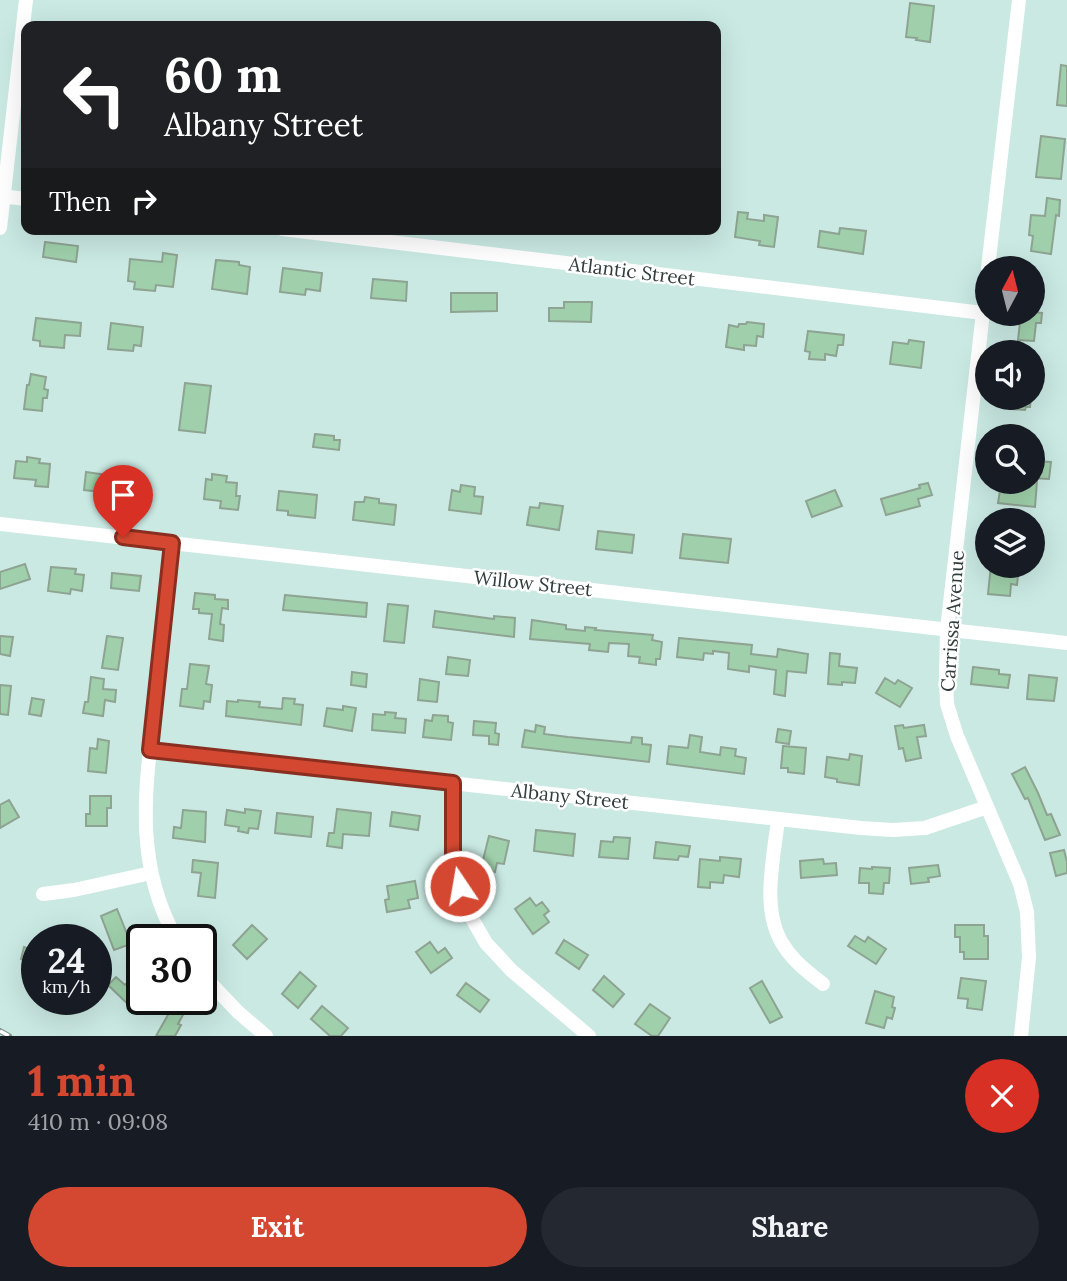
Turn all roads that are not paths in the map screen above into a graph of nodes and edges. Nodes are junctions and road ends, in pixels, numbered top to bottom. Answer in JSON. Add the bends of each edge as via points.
{"nodes":[{"id":1,"x":26,"y":0,"type":"edge"},
{"id":2,"x":1019,"y":0,"type":"edge"},
{"id":3,"x":24,"y":21,"type":"edge"},
{"id":4,"x":21,"y":54,"type":"edge"},
{"id":5,"x":2,"y":196,"type":"edge"},
{"id":6,"x":21,"y":198,"type":"edge"},
{"id":7,"x":0,"y":228,"type":"edge"},
{"id":8,"x":332,"y":235,"type":"edge"},
{"id":9,"x":989,"y":256,"type":"edge"},
{"id":10,"x":975,"y":312,"type":"edge"},
{"id":11,"x":982,"y":326,"type":"edge"},
{"id":12,"x":0,"y":524,"type":"edge"},
{"id":13,"x":172,"y":543,"type":"junction"},
{"id":14,"x":947,"y":630,"type":"junction"},
{"id":15,"x":1067,"y":643,"type":"edge"},
{"id":16,"x":150,"y":750,"type":"junction"},
{"id":17,"x":453,"y":783,"type":"junction"},
{"id":18,"x":987,"y":807,"type":"junction"},
{"id":19,"x":778,"y":818,"type":"junction"},
{"id":20,"x":151,"y":873,"type":"junction"},
{"id":21,"x":43,"y":894,"type":"dead end"},
{"id":22,"x":168,"y":924,"type":"edge"},
{"id":23,"x":823,"y":984,"type":"dead end"},
{"id":24,"x":217,"y":990,"type":"edge"},
{"id":25,"x":266,"y":1036,"type":"edge"},
{"id":26,"x":589,"y":1036,"type":"edge"},
{"id":27,"x":1021,"y":1036,"type":"edge"}],
"edges":[{"from":1,"to":3,"type":"street"},
{"from":2,"to":9,"type":"street"},
{"from":4,"to":5,"type":"street"},
{"from":5,"to":6,"type":"street"},
{"from":5,"to":7,"type":"street"},
{"from":8,"to":10,"type":"street","name":"Atlantic Street"},
{"from":11,"to":14,"type":"street","name":"Carrissa Avenue"},
{"from":12,"to":13,"type":"street","name":"Willow Street"},
{"from":13,"to":14,"type":"street","name":"Willow Street"},
{"from":13,"to":16,"type":"street"},
{"from":14,"to":15,"type":"street","name":"Willow Street"},
{"from":14,"to":18,"type":"street","name":"Carrissa Avenue","via":[[947,704]]},
{"from":16,"to":17,"type":"street","name":"Albany Street"},
{"from":16,"to":20,"type":"street","via":[[145,819]]},
{"from":17,"to":19,"type":"street","name":"Albany Street"},
{"from":17,"to":26,"type":"street","via":[[453,854],[471,917],[486,943],[511,970]]},
{"from":18,"to":19,"type":"street","name":"Albany Street","via":[[925,828],[860,828]]},
{"from":18,"to":27,"type":"street","name":"Carrissa Avenue","via":[[1027,912],[1029,957]]},
{"from":19,"to":23,"type":"street","via":[[770,902],[774,924],[799,965]]},
{"from":20,"to":21,"type":"street"},
{"from":20,"to":22,"type":"street"},
{"from":24,"to":25,"type":"street"}]}
